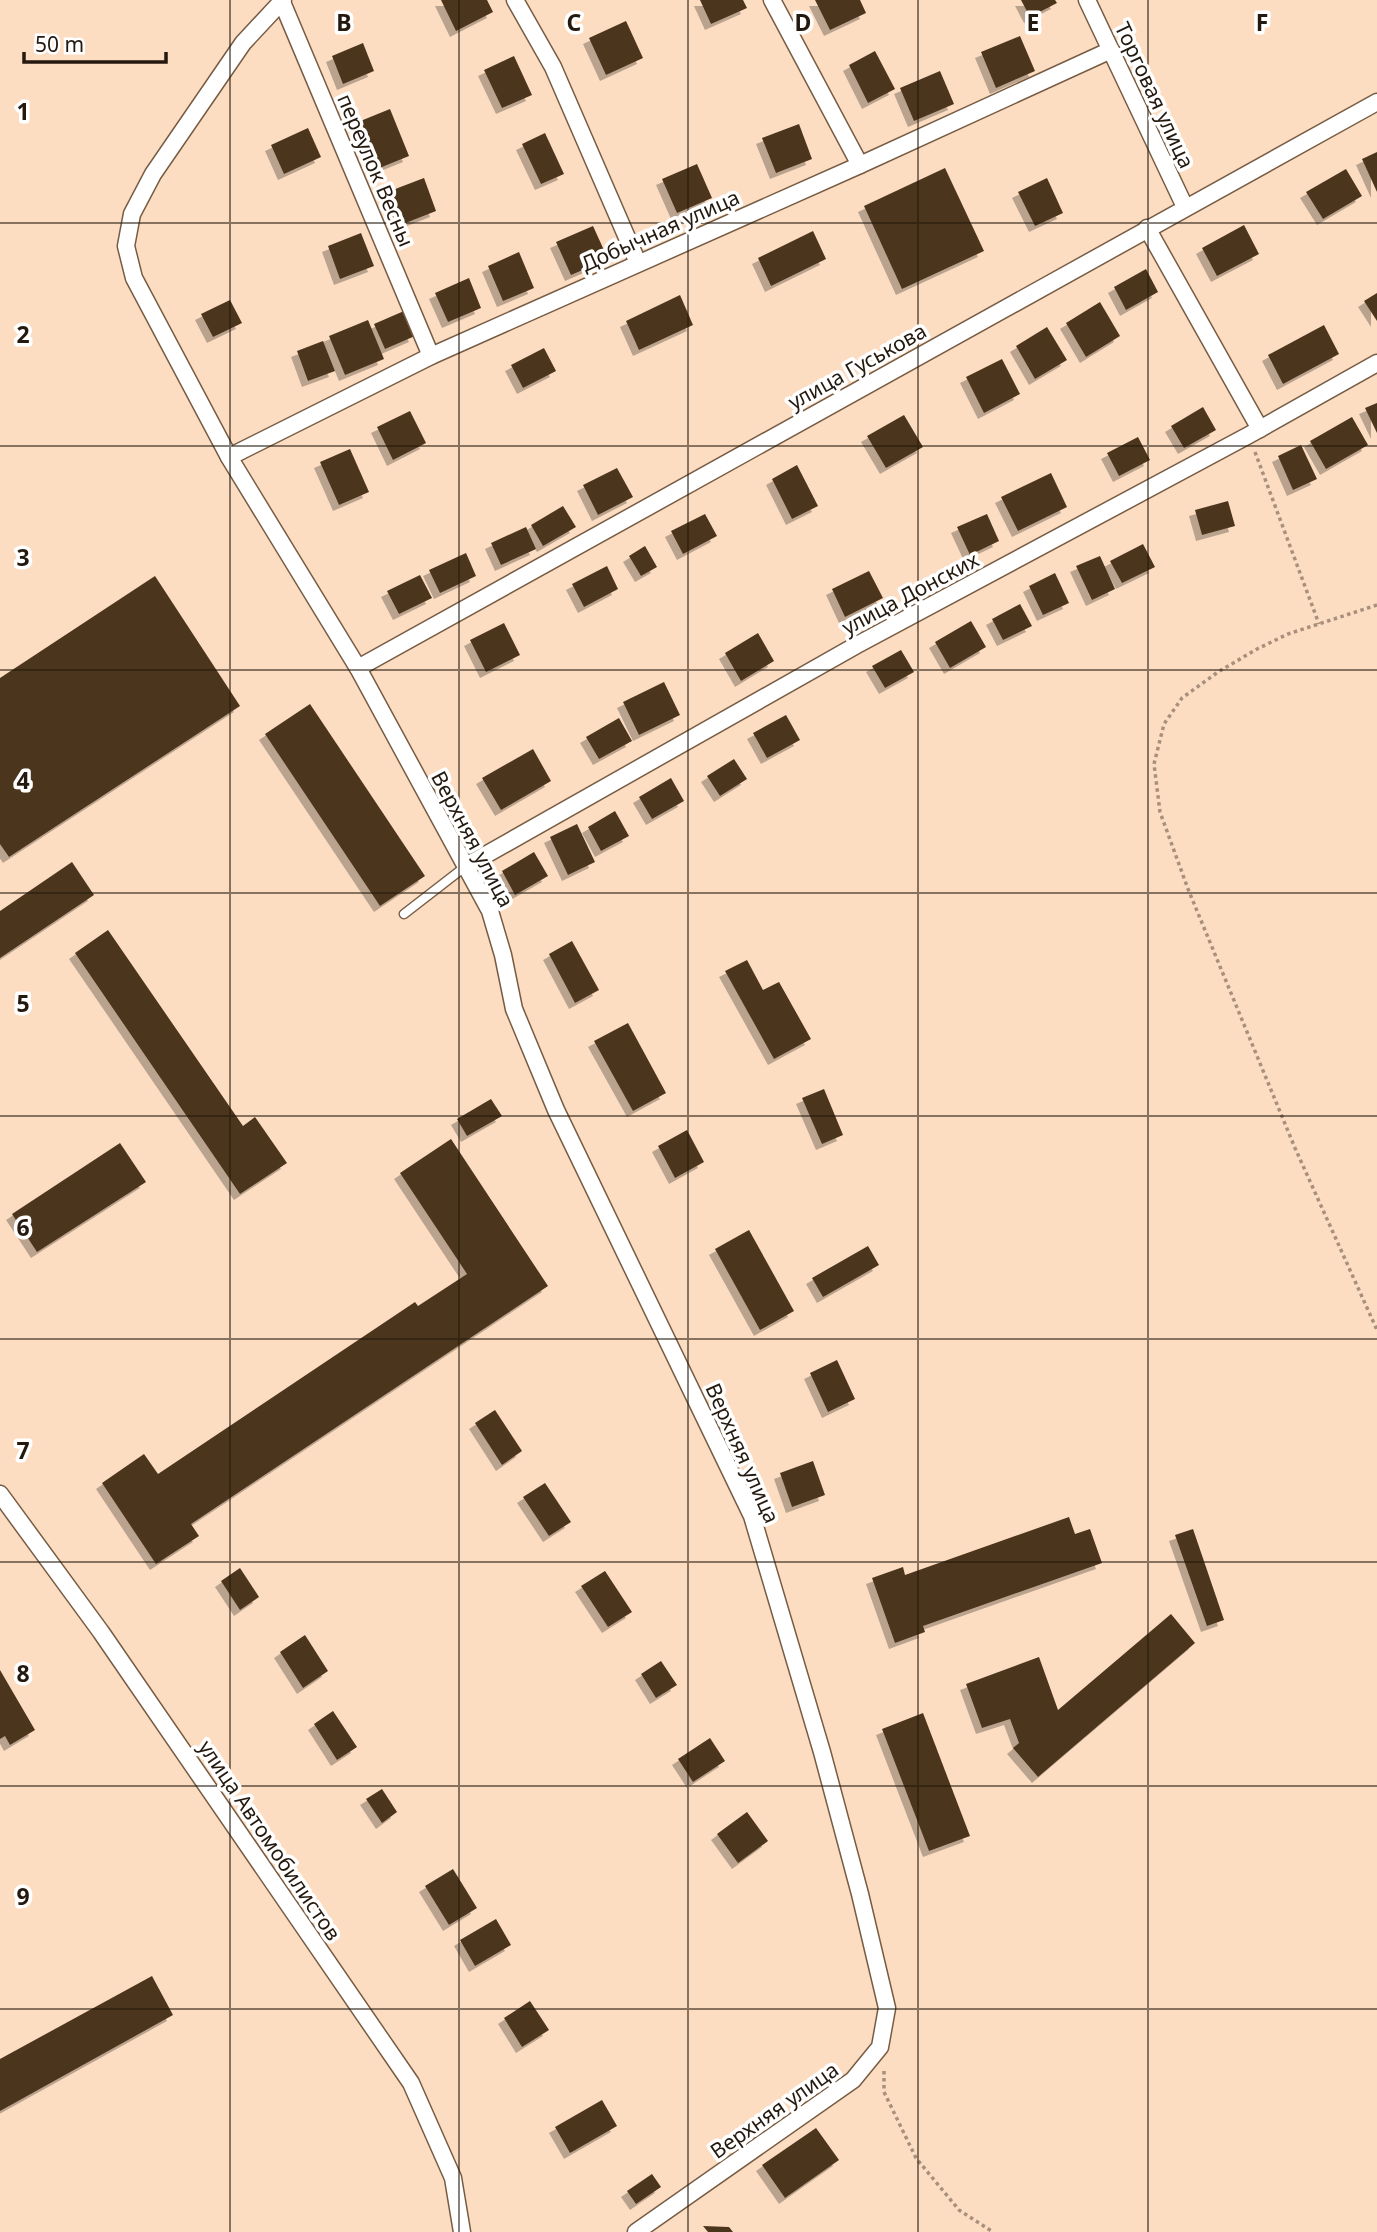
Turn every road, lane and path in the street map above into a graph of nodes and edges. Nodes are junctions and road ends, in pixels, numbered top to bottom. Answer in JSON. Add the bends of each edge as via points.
{"nodes":[{"id":1,"x":515,"y":0,"type":"edge"},
{"id":2,"x":772,"y":0,"type":"edge"},
{"id":3,"x":1087,"y":0,"type":"edge"},
{"id":4,"x":283,"y":1,"type":"edge"},
{"id":5,"x":1111,"y":50,"type":"junction"},
{"id":6,"x":1377,"y":102,"type":"edge"},
{"id":7,"x":860,"y":165,"type":"junction"},
{"id":8,"x":1185,"y":207,"type":"junction"},
{"id":9,"x":1147,"y":228,"type":"junction"},
{"id":10,"x":638,"y":263,"type":"junction"},
{"id":11,"x":431,"y":356,"type":"junction"},
{"id":12,"x":1377,"y":363,"type":"edge"},
{"id":13,"x":1254,"y":432,"type":"junction"},
{"id":14,"x":229,"y":457,"type":"junction"},
{"id":15,"x":1377,"y":605,"type":"edge"},
{"id":16,"x":1319,"y":624,"type":"junction"},
{"id":17,"x":358,"y":668,"type":"junction"},
{"id":18,"x":466,"y":866,"type":"junction"},
{"id":19,"x":404,"y":914,"type":"dead end"},
{"id":20,"x":1377,"y":1330,"type":"edge"},
{"id":21,"x":0,"y":1494,"type":"edge"},
{"id":22,"x":884,"y":2066,"type":"dead end"},
{"id":23,"x":462,"y":2232,"type":"edge"},
{"id":24,"x":636,"y":2232,"type":"edge"},
{"id":25,"x":993,"y":2232,"type":"edge"}],
"edges":[{"from":1,"to":10,"type":"street","via":[[553,67]]},
{"from":2,"to":7,"type":"street"},
{"from":3,"to":5,"type":"street","name":"Торговая улица"},
{"from":4,"to":11,"type":"street","name":"переулок Весны"},
{"from":4,"to":14,"type":"street","name":"Верхняя улица","via":[[243,43],[153,174],[132,214],[126,246],[134,278]]},
{"from":5,"to":7,"type":"street","name":"Добычная улица"},
{"from":5,"to":8,"type":"street","name":"Торговая улица"},
{"from":6,"to":8,"type":"street","name":"улица Гуськова"},
{"from":7,"to":10,"type":"street","name":"Добычная улица"},
{"from":8,"to":9,"type":"street","name":"улица Гуськова"},
{"from":9,"to":13,"type":"street"},
{"from":9,"to":17,"type":"street","name":"улица Гуськова"},
{"from":10,"to":11,"type":"street","name":"Добычная улица"},
{"from":11,"to":14,"type":"street","name":"Добычная улица"},
{"from":12,"to":13,"type":"street","name":"улица Донских"},
{"from":13,"to":16,"type":"path"},
{"from":13,"to":18,"type":"street","name":"улица Донских","via":[[855,646]]},
{"from":14,"to":17,"type":"street","name":"Верхняя улица"},
{"from":15,"to":16,"type":"path"},
{"from":16,"to":20,"type":"path","via":[[1257,649],[1182,698],[1164,724],[1154,764],[1160,812],[1188,889],[1295,1148]]},
{"from":17,"to":18,"type":"street","name":"Верхняя улица"},
{"from":18,"to":19,"type":"lane"},
{"from":18,"to":24,"type":"street","name":"Верхняя улица","via":[[490,911],[514,1009],[556,1110],[752,1516],[822,1752],[887,2008],[880,2047],[853,2080]]},
{"from":21,"to":23,"type":"street","name":"улица Автомобилистов","via":[[102,1632],[411,2083],[453,2178]]},
{"from":22,"to":25,"type":"path","via":[[884,2092],[916,2158],[959,2210]]}]}
